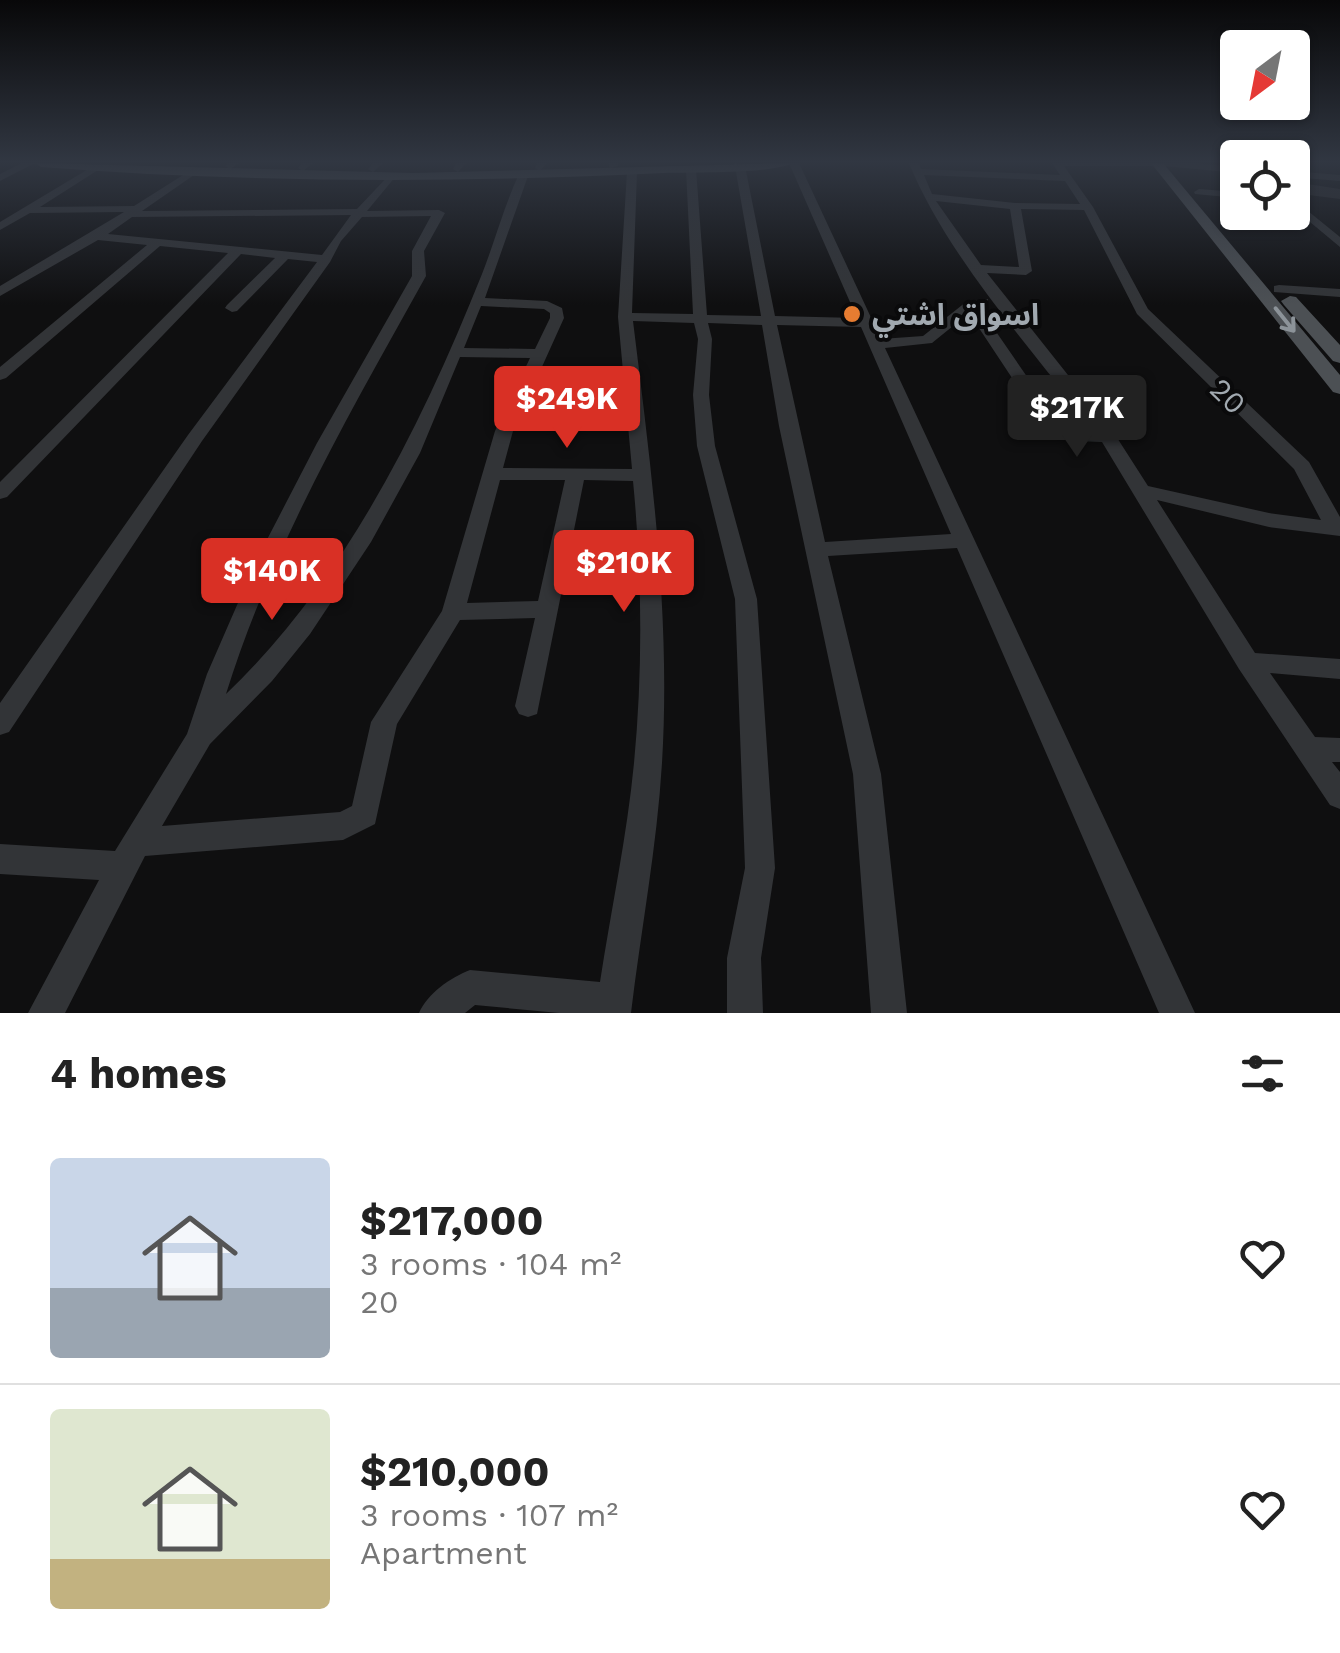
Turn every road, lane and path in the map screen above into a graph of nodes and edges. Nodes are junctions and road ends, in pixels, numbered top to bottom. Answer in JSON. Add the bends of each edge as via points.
{"nodes":[{"id":1,"x":28,"y":210,"type":"edge"},
{"id":2,"x":99,"y":210,"type":"edge"},
{"id":3,"x":137,"y":210,"type":"edge"},
{"id":4,"x":360,"y":210,"type":"edge"},
{"id":5,"x":511,"y":210,"type":"edge"},
{"id":6,"x":630,"y":210,"type":"edge"},
{"id":7,"x":695,"y":210,"type":"edge"},
{"id":8,"x":747,"y":210,"type":"edge"},
{"id":9,"x":816,"y":210,"type":"edge"},
{"id":10,"x":936,"y":210,"type":"edge"},
{"id":11,"x":1016,"y":210,"type":"edge"},
{"id":12,"x":1090,"y":210,"type":"edge"},
{"id":13,"x":1200,"y":210,"type":"edge"},
{"id":14,"x":1214,"y":210,"type":"edge"},
{"id":15,"x":134,"y":212,"type":"junction"},
{"id":16,"x":358,"y":213,"type":"junction"},
{"id":17,"x":1310,"y":216,"type":"edge"},
{"id":18,"x":1317,"y":222,"type":"junction"},
{"id":19,"x":1340,"y":223,"type":"edge"},
{"id":20,"x":0,"y":228,"type":"edge"},
{"id":21,"x":96,"y":236,"type":"junction"},
{"id":22,"x":157,"y":242,"type":"junction"},
{"id":23,"x":1340,"y":243,"type":"edge"},
{"id":24,"x":238,"y":250,"type":"junction"},
{"id":25,"x":282,"y":258,"type":"junction"},
{"id":26,"x":326,"y":260,"type":"junction"},
{"id":27,"x":977,"y":269,"type":"junction"},
{"id":28,"x":1279,"y":289,"type":"junction"},
{"id":29,"x":0,"y":292,"type":"edge"},
{"id":30,"x":1340,"y":293,"type":"edge"},
{"id":31,"x":1000,"y":298,"type":"junction"},
{"id":32,"x":477,"y":302,"type":"junction"},
{"id":33,"x":971,"y":305,"type":"junction"},
{"id":34,"x":232,"y":308,"type":"dead end"},
{"id":35,"x":625,"y":318,"type":"junction"},
{"id":36,"x":700,"y":320,"type":"junction"},
{"id":37,"x":768,"y":322,"type":"junction"},
{"id":38,"x":871,"y":334,"type":"junction"},
{"id":39,"x":454,"y":352,"type":"junction"},
{"id":40,"x":538,"y":354,"type":"junction"},
{"id":41,"x":1340,"y":357,"type":"edge"},
{"id":42,"x":0,"y":375,"type":"edge"},
{"id":43,"x":1340,"y":388,"type":"edge"},
{"id":44,"x":1108,"y":437,"type":"junction"},
{"id":45,"x":491,"y":474,"type":"junction"},
{"id":46,"x":643,"y":475,"type":"junction"},
{"id":47,"x":576,"y":476,"type":"junction"},
{"id":48,"x":1140,"y":490,"type":"junction"},
{"id":49,"x":0,"y":493,"type":"edge"},
{"id":50,"x":1338,"y":529,"type":"edge"},
{"id":51,"x":966,"y":540,"type":"junction"},
{"id":52,"x":816,"y":550,"type":"junction"},
{"id":53,"x":548,"y":609,"type":"junction"},
{"id":54,"x":453,"y":612,"type":"junction"},
{"id":55,"x":1248,"y":662,"type":"junction"},
{"id":56,"x":1340,"y":669,"type":"edge"},
{"id":57,"x":528,"y":706,"type":"dead end"},
{"id":58,"x":0,"y":724,"type":"edge"},
{"id":59,"x":200,"y":736,"type":"junction"},
{"id":60,"x":1307,"y":749,"type":"junction"},
{"id":61,"x":1340,"y":750,"type":"edge"},
{"id":62,"x":1340,"y":796,"type":"edge"},
{"id":63,"x":130,"y":854,"type":"junction"},
{"id":64,"x":0,"y":858,"type":"edge"},
{"id":65,"x":614,"y":1007,"type":"edge"},
{"id":66,"x":46,"y":1013,"type":"edge"},
{"id":67,"x":437,"y":1013,"type":"edge"},
{"id":68,"x":745,"y":1013,"type":"edge"},
{"id":69,"x":889,"y":1013,"type":"edge"},
{"id":70,"x":1177,"y":1013,"type":"edge"}],
"edges":[{"from":1,"to":20,"type":"street"},
{"from":2,"to":15,"type":"street"},
{"from":3,"to":15,"type":"street"},
{"from":4,"to":16,"type":"street"},
{"from":5,"to":32,"type":"street"},
{"from":6,"to":35,"type":"street"},
{"from":7,"to":36,"type":"street"},
{"from":8,"to":37,"type":"street"},
{"from":9,"to":38,"type":"street"},
{"from":10,"to":27,"type":"street"},
{"from":11,"to":27,"type":"street","via":[[1026,271]]},
{"from":12,"to":50,"type":"street","name":"20","via":[[1142,311],[1302,466]]},
{"from":13,"to":43,"type":"main road","one_way":true},
{"from":14,"to":28,"type":"main road"},
{"from":15,"to":16,"type":"street"},
{"from":15,"to":21,"type":"street"},
{"from":16,"to":26,"type":"street"},
{"from":16,"to":59,"type":"street","via":[[439,213],[419,244],[419,276],[340,417],[223,657]]},
{"from":17,"to":18,"type":"street"},
{"from":18,"to":19,"type":"street"},
{"from":18,"to":23,"type":"street"},
{"from":21,"to":22,"type":"street"},
{"from":21,"to":29,"type":"street"},
{"from":22,"to":24,"type":"street"},
{"from":22,"to":42,"type":"street"},
{"from":24,"to":25,"type":"street"},
{"from":24,"to":49,"type":"street"},
{"from":25,"to":26,"type":"street"},
{"from":25,"to":34,"type":"street"},
{"from":26,"to":58,"type":"street","via":[[194,439]]},
{"from":27,"to":31,"type":"street"},
{"from":28,"to":30,"type":"street"},
{"from":28,"to":41,"type":"main road"},
{"from":31,"to":33,"type":"street"},
{"from":31,"to":44,"type":"street"},
{"from":32,"to":39,"type":"street"},
{"from":32,"to":40,"type":"street","via":[[554,308],[557,318]]},
{"from":33,"to":38,"type":"street","via":[[927,340]]},
{"from":33,"to":44,"type":"street","via":[[1055,430]]},
{"from":35,"to":36,"type":"street"},
{"from":35,"to":46,"type":"street"},
{"from":36,"to":37,"type":"street"},
{"from":36,"to":68,"type":"street","via":[[706,446],[746,598],[760,868],[744,958]]},
{"from":37,"to":38,"type":"street"},
{"from":37,"to":52,"type":"street"},
{"from":38,"to":51,"type":"street"},
{"from":39,"to":40,"type":"street"},
{"from":39,"to":59,"type":"street","via":[[410,453],[331,590],[263,674]]},
{"from":40,"to":45,"type":"street"},
{"from":44,"to":48,"type":"street"},
{"from":45,"to":47,"type":"street"},
{"from":45,"to":54,"type":"street"},
{"from":46,"to":47,"type":"street"},
{"from":46,"to":65,"type":"street","via":[[651,591],[648,765]]},
{"from":47,"to":53,"type":"street"},
{"from":48,"to":50,"type":"street"},
{"from":48,"to":55,"type":"street"},
{"from":51,"to":52,"type":"street"},
{"from":51,"to":70,"type":"street"},
{"from":52,"to":69,"type":"street","via":[[868,774]]},
{"from":53,"to":54,"type":"street"},
{"from":53,"to":57,"type":"street"},
{"from":54,"to":63,"type":"street","via":[[384,722],[365,814],[343,826]]},
{"from":55,"to":56,"type":"street"},
{"from":55,"to":60,"type":"street"},
{"from":59,"to":63,"type":"street"},
{"from":60,"to":61,"type":"street"},
{"from":60,"to":62,"type":"street"},
{"from":63,"to":64,"type":"street"},
{"from":63,"to":66,"type":"street"},
{"from":65,"to":67,"type":"street","via":[[470,988]]}]}
